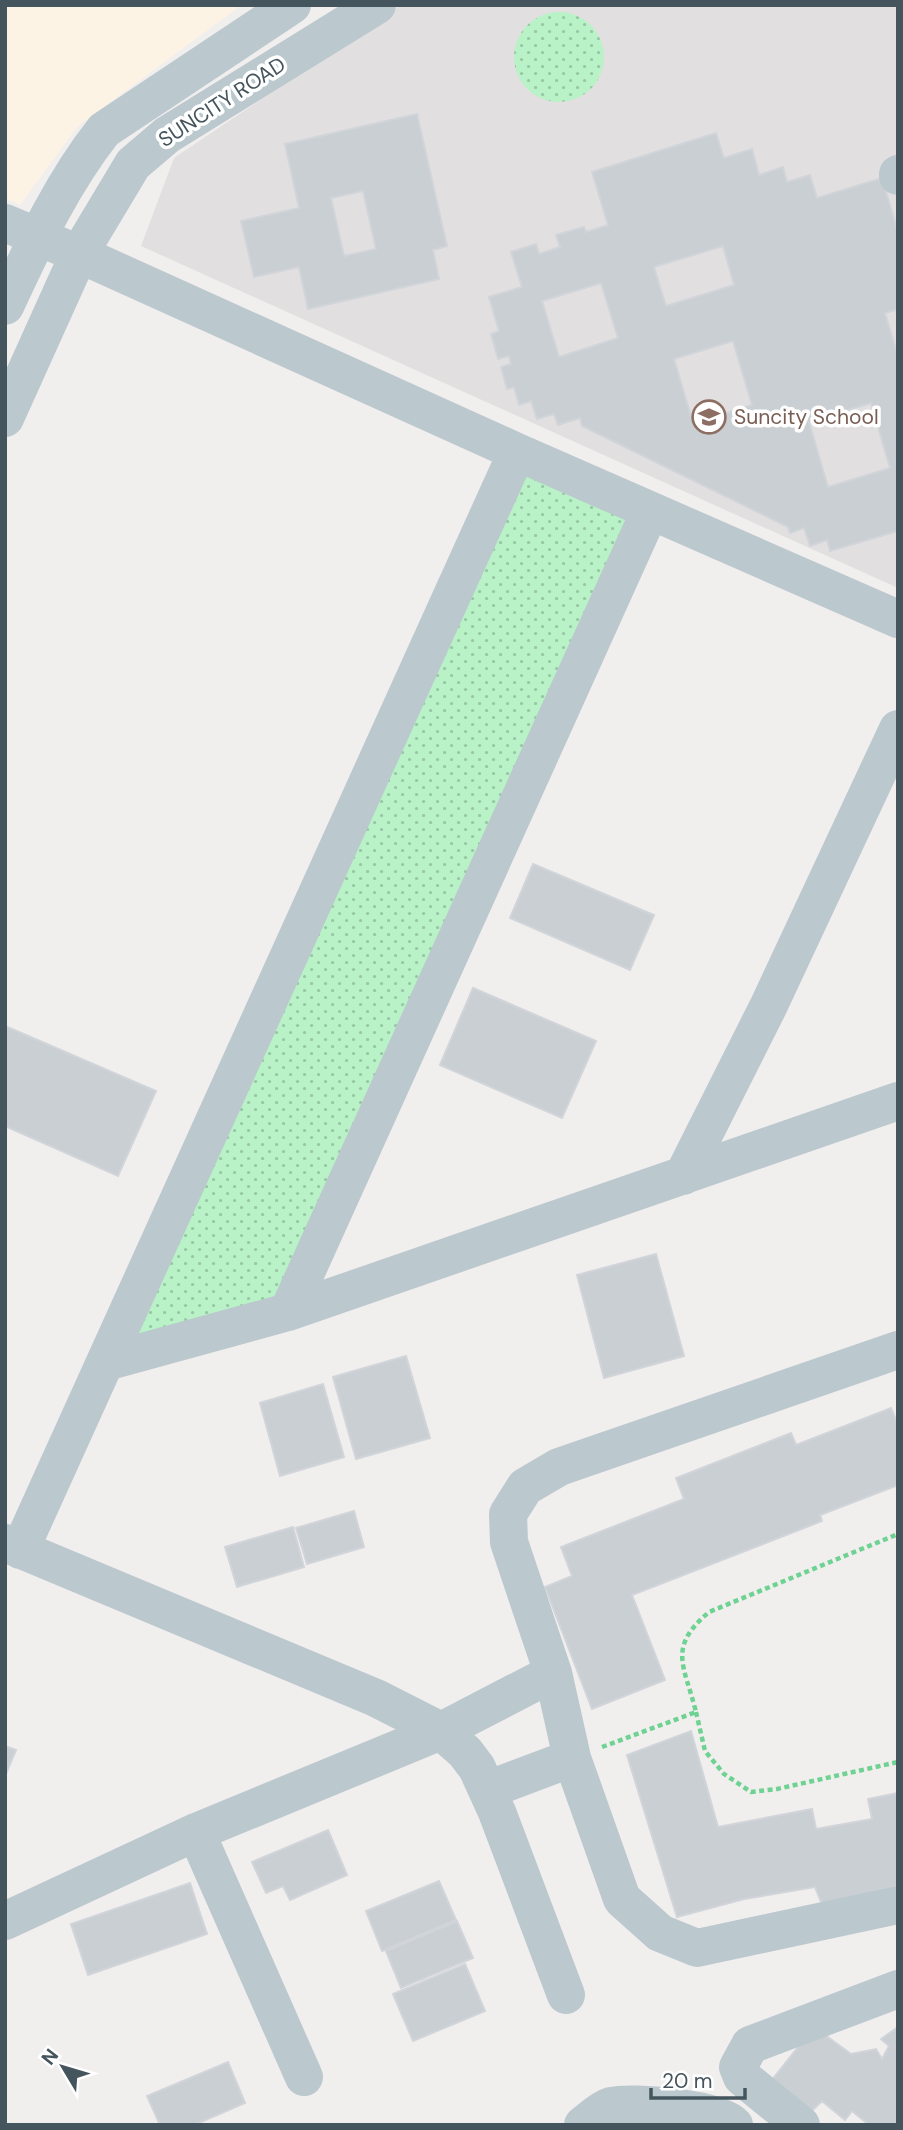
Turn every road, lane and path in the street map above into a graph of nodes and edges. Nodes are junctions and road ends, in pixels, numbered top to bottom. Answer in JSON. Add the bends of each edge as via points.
{"nodes":[{"id":1,"x":292,"y":5,"type":"edge"},
{"id":2,"x":377,"y":5,"type":"edge"},
{"id":3,"x":21,"y":230,"type":"edge"},
{"id":4,"x":79,"y":254,"type":"junction"},
{"id":5,"x":5,"y":306,"type":"edge"},
{"id":6,"x":5,"y":418,"type":"edge"},
{"id":7,"x":517,"y":452,"type":"junction"},
{"id":8,"x":650,"y":511,"type":"junction"},
{"id":9,"x":898,"y":619,"type":"edge"},
{"id":10,"x":898,"y":729,"type":"edge"},
{"id":11,"x":898,"y":1101,"type":"edge"},
{"id":12,"x":683,"y":1176,"type":"junction"},
{"id":13,"x":288,"y":1312,"type":"junction"},
{"id":14,"x":898,"y":1350,"type":"edge"},
{"id":15,"x":106,"y":1362,"type":"junction"},
{"id":16,"x":898,"y":1534,"type":"edge"},
{"id":17,"x":13,"y":1546,"type":"edge"},
{"id":18,"x":553,"y":1673,"type":"junction"},
{"id":19,"x":696,"y":1712,"type":"junction"},
{"id":20,"x":440,"y":1731,"type":"junction"},
{"id":21,"x":572,"y":1758,"type":"junction"},
{"id":22,"x":898,"y":1762,"type":"edge"},
{"id":23,"x":487,"y":1790,"type":"junction"},
{"id":24,"x":196,"y":1832,"type":"junction"},
{"id":25,"x":898,"y":1905,"type":"edge"},
{"id":26,"x":5,"y":1921,"type":"edge"},
{"id":27,"x":898,"y":1989,"type":"edge"},
{"id":28,"x":566,"y":1995,"type":"dead end"},
{"id":29,"x":304,"y":2077,"type":"dead end"},
{"id":30,"x":583,"y":2125,"type":"edge"},
{"id":31,"x":734,"y":2125,"type":"edge"},
{"id":32,"x":802,"y":2125,"type":"edge"}],
"edges":[{"from":1,"to":3,"type":"street","via":[[104,130]]},
{"from":2,"to":4,"type":"street","name":"SUNCITY ROAD","via":[[167,135],[134,164]]},
{"from":3,"to":4,"type":"street"},
{"from":3,"to":5,"type":"street"},
{"from":4,"to":6,"type":"street","name":"SUNCITY ROAD"},
{"from":4,"to":7,"type":"street"},
{"from":7,"to":8,"type":"street"},
{"from":7,"to":15,"type":"street"},
{"from":8,"to":9,"type":"street"},
{"from":8,"to":13,"type":"street"},
{"from":10,"to":12,"type":"street"},
{"from":11,"to":12,"type":"street"},
{"from":12,"to":13,"type":"street"},
{"from":13,"to":15,"type":"street"},
{"from":14,"to":18,"type":"street","via":[[559,1467],[525,1487],[508,1514],[509,1542]]},
{"from":15,"to":17,"type":"street"},
{"from":16,"to":19,"type":"path","via":[[709,1612],[690,1628],[681,1649]]},
{"from":17,"to":20,"type":"street","via":[[376,1698]]},
{"from":18,"to":20,"type":"street"},
{"from":18,"to":21,"type":"street"},
{"from":19,"to":21,"type":"path"},
{"from":19,"to":22,"type":"path","via":[[705,1751],[724,1774],[751,1792]]},
{"from":20,"to":23,"type":"street","via":[[465,1752]]},
{"from":20,"to":24,"type":"street"},
{"from":21,"to":23,"type":"street"},
{"from":21,"to":25,"type":"street","via":[[622,1899],[660,1933],[697,1948]]},
{"from":23,"to":28,"type":"street"},
{"from":24,"to":26,"type":"street"},
{"from":24,"to":29,"type":"street"},
{"from":27,"to":32,"type":"street","via":[[750,2045],[738,2067],[742,2077]]},
{"from":30,"to":31,"type":"street","via":[[608,2106],[632,2103],[709,2113]]}]}
